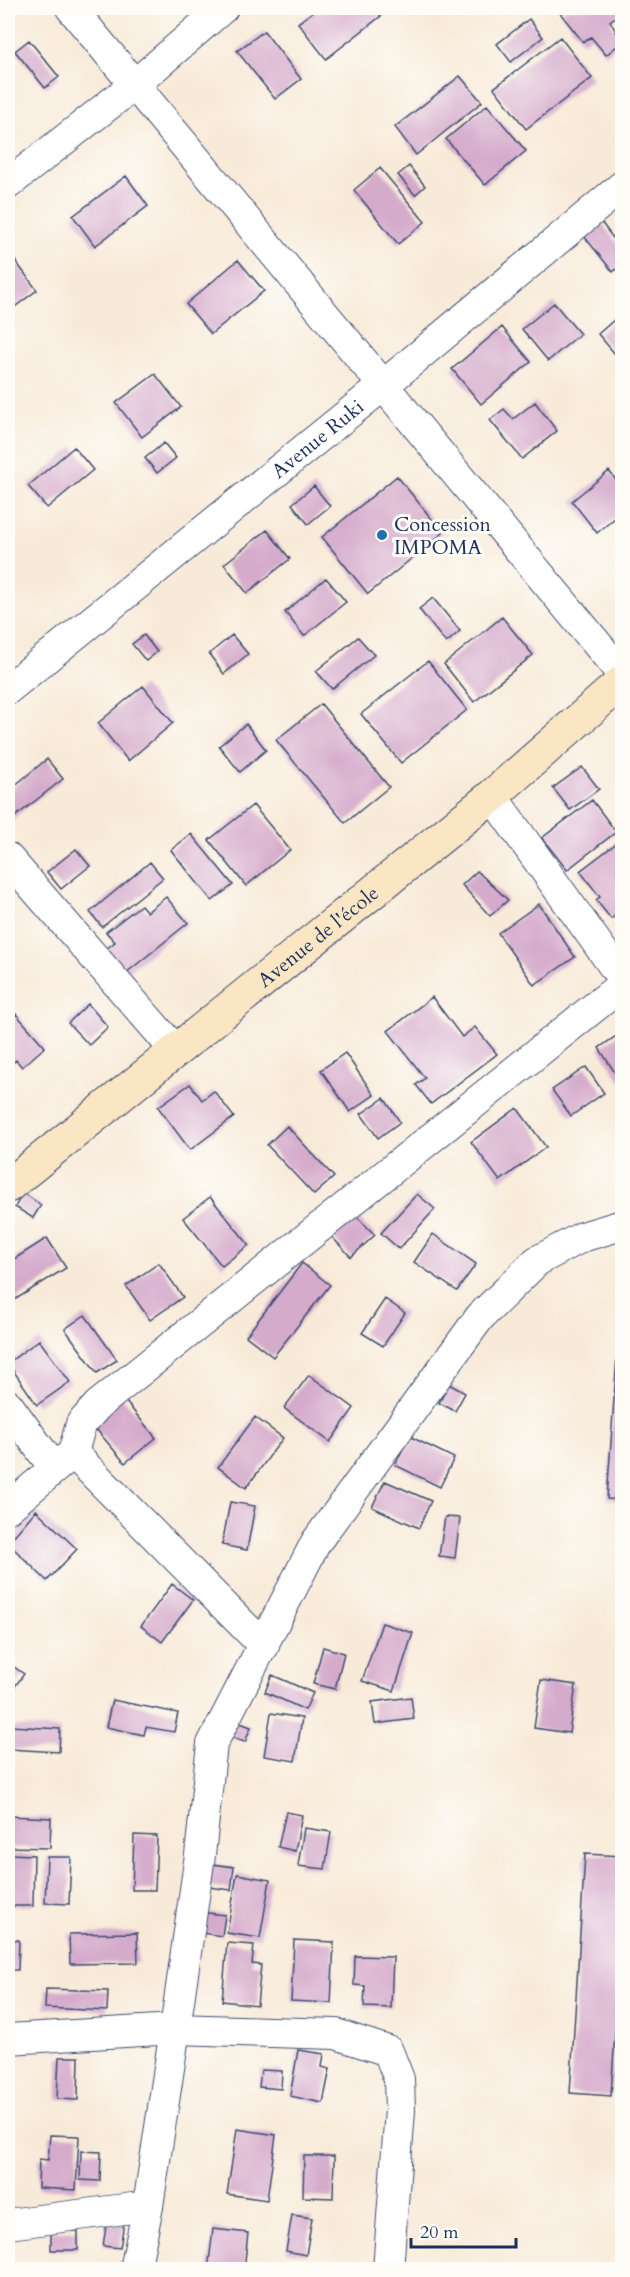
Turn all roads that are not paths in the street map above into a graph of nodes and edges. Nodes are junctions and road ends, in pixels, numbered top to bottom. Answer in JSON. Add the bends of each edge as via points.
{"nodes":[{"id":1,"x":71,"y":8,"type":"edge"},
{"id":2,"x":222,"y":8,"type":"edge"},
{"id":3,"x":134,"y":85,"type":"junction"},
{"id":4,"x":8,"y":184,"type":"edge"},
{"id":5,"x":622,"y":186,"type":"edge"},
{"id":6,"x":385,"y":384,"type":"junction"},
{"id":7,"x":622,"y":674,"type":"edge"},
{"id":8,"x":622,"y":682,"type":"edge"},
{"id":9,"x":8,"y":689,"type":"edge"},
{"id":10,"x":492,"y":796,"type":"junction"},
{"id":11,"x":8,"y":858,"type":"edge"},
{"id":12,"x":622,"y":978,"type":"edge"},
{"id":13,"x":622,"y":985,"type":"edge"},
{"id":14,"x":174,"y":1049,"type":"junction"},
{"id":15,"x":8,"y":1186,"type":"edge"},
{"id":16,"x":622,"y":1225,"type":"edge"},
{"id":17,"x":8,"y":1405,"type":"edge"},
{"id":18,"x":64,"y":1461,"type":"junction"},
{"id":19,"x":8,"y":1508,"type":"edge"},
{"id":20,"x":264,"y":1646,"type":"junction"},
{"id":21,"x":175,"y":2030,"type":"junction"},
{"id":22,"x":8,"y":2039,"type":"edge"},
{"id":23,"x":148,"y":2206,"type":"junction"},
{"id":24,"x":8,"y":2224,"type":"edge"},
{"id":25,"x":135,"y":2270,"type":"edge"},
{"id":26,"x":388,"y":2270,"type":"edge"}],
"edges":[{"from":1,"to":3,"type":"street"},
{"from":2,"to":3,"type":"street"},
{"from":3,"to":4,"type":"street"},
{"from":3,"to":6,"type":"street"},
{"from":5,"to":6,"type":"street","name":"Avenue Ruki"},
{"from":6,"to":7,"type":"street"},
{"from":6,"to":9,"type":"street","name":"Avenue Ruki"},
{"from":8,"to":10,"type":"street","name":"Avenue de l'école"},
{"from":10,"to":12,"type":"street"},
{"from":10,"to":14,"type":"street","name":"Avenue de l'école"},
{"from":11,"to":14,"type":"street"},
{"from":13,"to":18,"type":"street","via":[[98,1406],[81,1424]]},
{"from":14,"to":15,"type":"street","name":"Avenue de l'école"},
{"from":16,"to":20,"type":"street","via":[[582,1237],[537,1261],[480,1317],[316,1542]]},
{"from":17,"to":18,"type":"street"},
{"from":18,"to":19,"type":"street"},
{"from":18,"to":20,"type":"street"},
{"from":20,"to":21,"type":"street","via":[[212,1744]]},
{"from":21,"to":22,"type":"street"},
{"from":21,"to":23,"type":"street"},
{"from":21,"to":26,"type":"street","via":[[336,2034],[388,2051],[399,2079],[400,2110]]},
{"from":23,"to":24,"type":"street"},
{"from":23,"to":25,"type":"street"}]}
